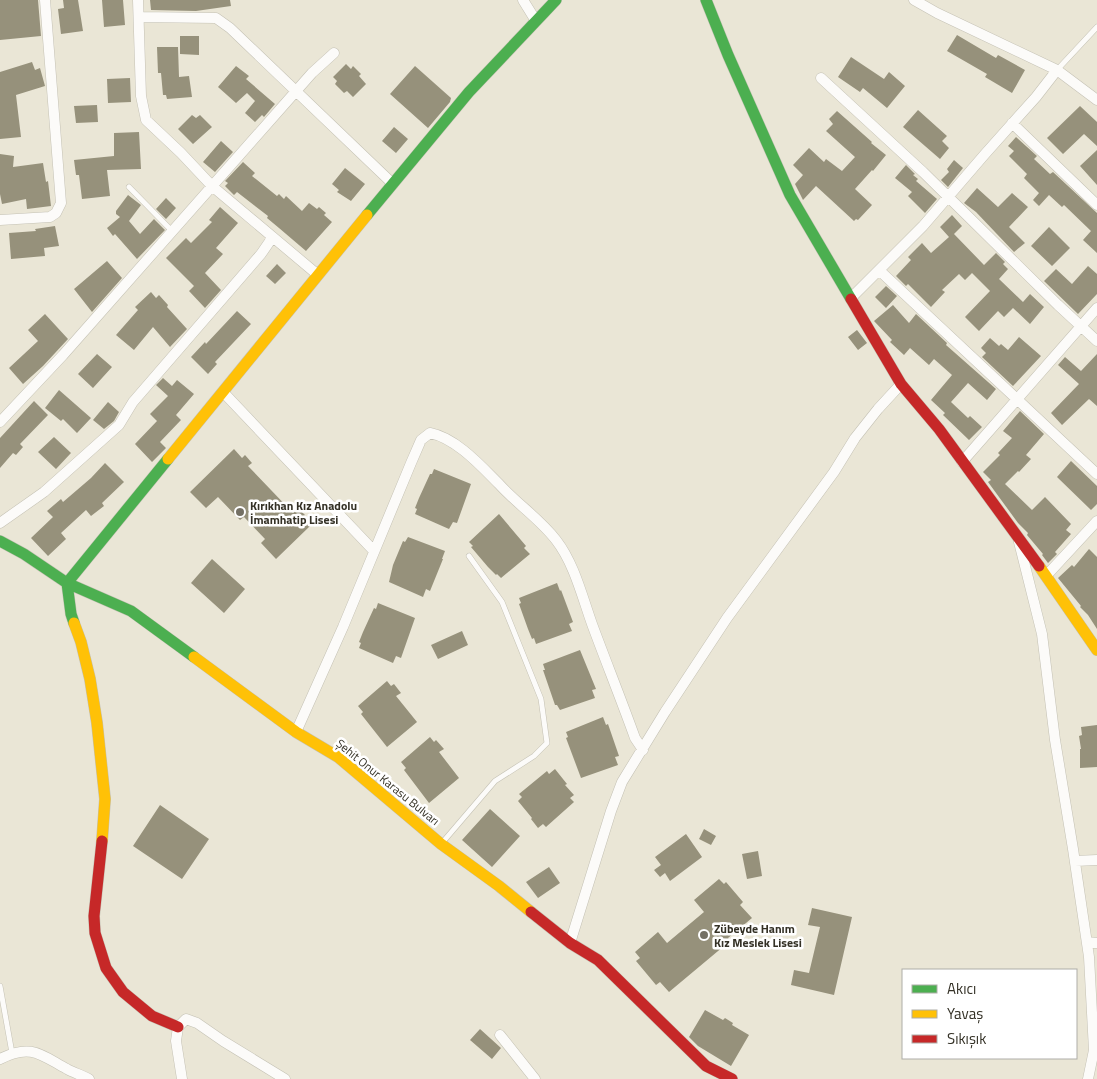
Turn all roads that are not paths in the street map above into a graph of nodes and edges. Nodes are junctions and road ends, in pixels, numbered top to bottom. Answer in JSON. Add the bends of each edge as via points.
{"nodes":[{"id":1,"x":45,"y":0,"type":"edge"},
{"id":2,"x":138,"y":0,"type":"edge"},
{"id":3,"x":523,"y":0,"type":"edge"},
{"id":4,"x":556,"y":0,"type":"edge"},
{"id":5,"x":706,"y":0,"type":"edge"},
{"id":6,"x":914,"y":0,"type":"edge"},
{"id":7,"x":139,"y":17,"type":"junction"},
{"id":8,"x":536,"y":21,"type":"junction"},
{"id":9,"x":1097,"y":27,"type":"edge"},
{"id":10,"x":334,"y":54,"type":"dead end"},
{"id":11,"x":1057,"y":70,"type":"junction"},
{"id":12,"x":821,"y":78,"type":"dead end"},
{"id":13,"x":296,"y":92,"type":"junction"},
{"id":14,"x":1097,"y":100,"type":"edge"},
{"id":15,"x":1012,"y":123,"type":"junction"},
{"id":16,"x":393,"y":184,"type":"junction"},
{"id":17,"x":212,"y":186,"type":"junction"},
{"id":18,"x":130,"y":187,"type":"dead end"},
{"id":19,"x":949,"y":198,"type":"junction"},
{"id":20,"x":1097,"y":205,"type":"edge"},
{"id":21,"x":0,"y":220,"type":"edge"},
{"id":22,"x":172,"y":231,"type":"junction"},
{"id":23,"x":272,"y":238,"type":"junction"},
{"id":24,"x":880,"y":271,"type":"junction"},
{"id":25,"x":318,"y":274,"type":"junction"},
{"id":26,"x":851,"y":298,"type":"junction"},
{"id":27,"x":1097,"y":308,"type":"edge"},
{"id":28,"x":1080,"y":327,"type":"junction"},
{"id":29,"x":1097,"y":341,"type":"edge"},
{"id":30,"x":902,"y":384,"type":"junction"},
{"id":31,"x":223,"y":392,"type":"junction"},
{"id":32,"x":1016,"y":400,"type":"junction"},
{"id":33,"x":0,"y":422,"type":"edge"},
{"id":34,"x":962,"y":462,"type":"junction"},
{"id":35,"x":1097,"y":474,"type":"edge"},
{"id":36,"x":1097,"y":521,"type":"edge"},
{"id":37,"x":0,"y":523,"type":"edge"},
{"id":38,"x":1017,"y":538,"type":"junction"},
{"id":39,"x":0,"y":541,"type":"edge"},
{"id":40,"x":374,"y":552,"type":"junction"},
{"id":41,"x":469,"y":556,"type":"dead end"},
{"id":42,"x":1046,"y":576,"type":"junction"},
{"id":43,"x":67,"y":583,"type":"junction"},
{"id":44,"x":1097,"y":650,"type":"edge"},
{"id":45,"x":296,"y":732,"type":"junction"},
{"id":46,"x":643,"y":750,"type":"junction"},
{"id":47,"x":441,"y":844,"type":"junction"},
{"id":48,"x":1097,"y":860,"type":"edge"},
{"id":49,"x":1075,"y":861,"type":"junction"},
{"id":50,"x":1092,"y":943,"type":"edge"},
{"id":51,"x":570,"y":944,"type":"junction"},
{"id":52,"x":0,"y":986,"type":"edge"},
{"id":53,"x":178,"y":1027,"type":"junction"},
{"id":54,"x":500,"y":1035,"type":"dead end"},
{"id":55,"x":1095,"y":1050,"type":"edge"},
{"id":56,"x":12,"y":1053,"type":"junction"},
{"id":57,"x":0,"y":1059,"type":"edge"},
{"id":58,"x":89,"y":1079,"type":"edge"},
{"id":59,"x":182,"y":1079,"type":"edge"},
{"id":60,"x":286,"y":1079,"type":"edge"},
{"id":61,"x":535,"y":1079,"type":"edge"},
{"id":62,"x":732,"y":1079,"type":"edge"},
{"id":63,"x":1088,"y":1079,"type":"edge"}],
"edges":[{"from":1,"to":21,"type":"street","via":[[61,203],[50,217]]},
{"from":2,"to":7,"type":"street"},
{"from":3,"to":8,"type":"street"},
{"from":4,"to":8,"type":"street"},
{"from":5,"to":26,"type":"street","via":[[790,195]]},
{"from":6,"to":11,"type":"street"},
{"from":7,"to":13,"type":"street","via":[[216,18]]},
{"from":7,"to":17,"type":"street","via":[[141,96],[146,120]]},
{"from":8,"to":16,"type":"street","via":[[469,92]]},
{"from":9,"to":11,"type":"lane"},
{"from":10,"to":13,"type":"street"},
{"from":11,"to":14,"type":"street"},
{"from":11,"to":15,"type":"street"},
{"from":12,"to":19,"type":"street"},
{"from":13,"to":16,"type":"street"},
{"from":13,"to":17,"type":"street"},
{"from":15,"to":19,"type":"street"},
{"from":15,"to":20,"type":"street"},
{"from":16,"to":25,"type":"street"},
{"from":17,"to":22,"type":"street"},
{"from":17,"to":23,"type":"street"},
{"from":18,"to":22,"type":"lane"},
{"from":19,"to":24,"type":"street"},
{"from":19,"to":28,"type":"street"},
{"from":22,"to":33,"type":"street"},
{"from":23,"to":25,"type":"street"},
{"from":23,"to":37,"type":"street","via":[[133,402],[119,424],[44,492]]},
{"from":24,"to":26,"type":"street"},
{"from":24,"to":32,"type":"street"},
{"from":25,"to":31,"type":"street"},
{"from":26,"to":30,"type":"street"},
{"from":27,"to":28,"type":"street"},
{"from":28,"to":29,"type":"street"},
{"from":28,"to":32,"type":"street"},
{"from":30,"to":34,"type":"street"},
{"from":30,"to":46,"type":"street","via":[[855,438],[834,472],[727,618]]},
{"from":31,"to":40,"type":"street"},
{"from":31,"to":43,"type":"street"},
{"from":32,"to":34,"type":"street"},
{"from":32,"to":35,"type":"street"},
{"from":34,"to":38,"type":"street"},
{"from":36,"to":42,"type":"street"},
{"from":38,"to":42,"type":"street"},
{"from":38,"to":49,"type":"street","via":[[1042,634]]},
{"from":39,"to":43,"type":"street","name":"Şehit Onur Karasu Bulvarı"},
{"from":40,"to":45,"type":"street"},
{"from":40,"to":46,"type":"street","via":[[421,440],[430,433],[440,435],[476,460],[539,521],[563,551],[635,738]]},
{"from":41,"to":47,"type":"lane","via":[[502,602],[541,699],[547,743],[534,756],[495,782]]},
{"from":42,"to":44,"type":"street"},
{"from":43,"to":45,"type":"street","name":"Şehit Onur Karasu Bulvarı","via":[[131,612]]},
{"from":43,"to":53,"type":"street","via":[[71,614],[90,679],[105,799],[95,933],[106,968],[123,992],[152,1016]]},
{"from":45,"to":47,"type":"street","name":"Şehit Onur Karasu Bulvarı","via":[[338,757]]},
{"from":46,"to":51,"type":"street","via":[[622,782],[611,811]]},
{"from":47,"to":51,"type":"street","name":"Şehit Onur Karasu Bulvarı"},
{"from":48,"to":49,"type":"street"},
{"from":49,"to":50,"type":"street"},
{"from":50,"to":55,"type":"street"},
{"from":51,"to":62,"type":"street","name":"Şehit Onur Karasu Bulvarı","via":[[598,960],[706,1066]]},
{"from":52,"to":56,"type":"lane"},
{"from":53,"to":59,"type":"street","via":[[176,1040]]},
{"from":53,"to":60,"type":"street","via":[[186,1019],[197,1023]]},
{"from":54,"to":61,"type":"street"},
{"from":55,"to":63,"type":"street"},
{"from":56,"to":57,"type":"street"},
{"from":56,"to":58,"type":"street","via":[[30,1052],[46,1056]]}]}
